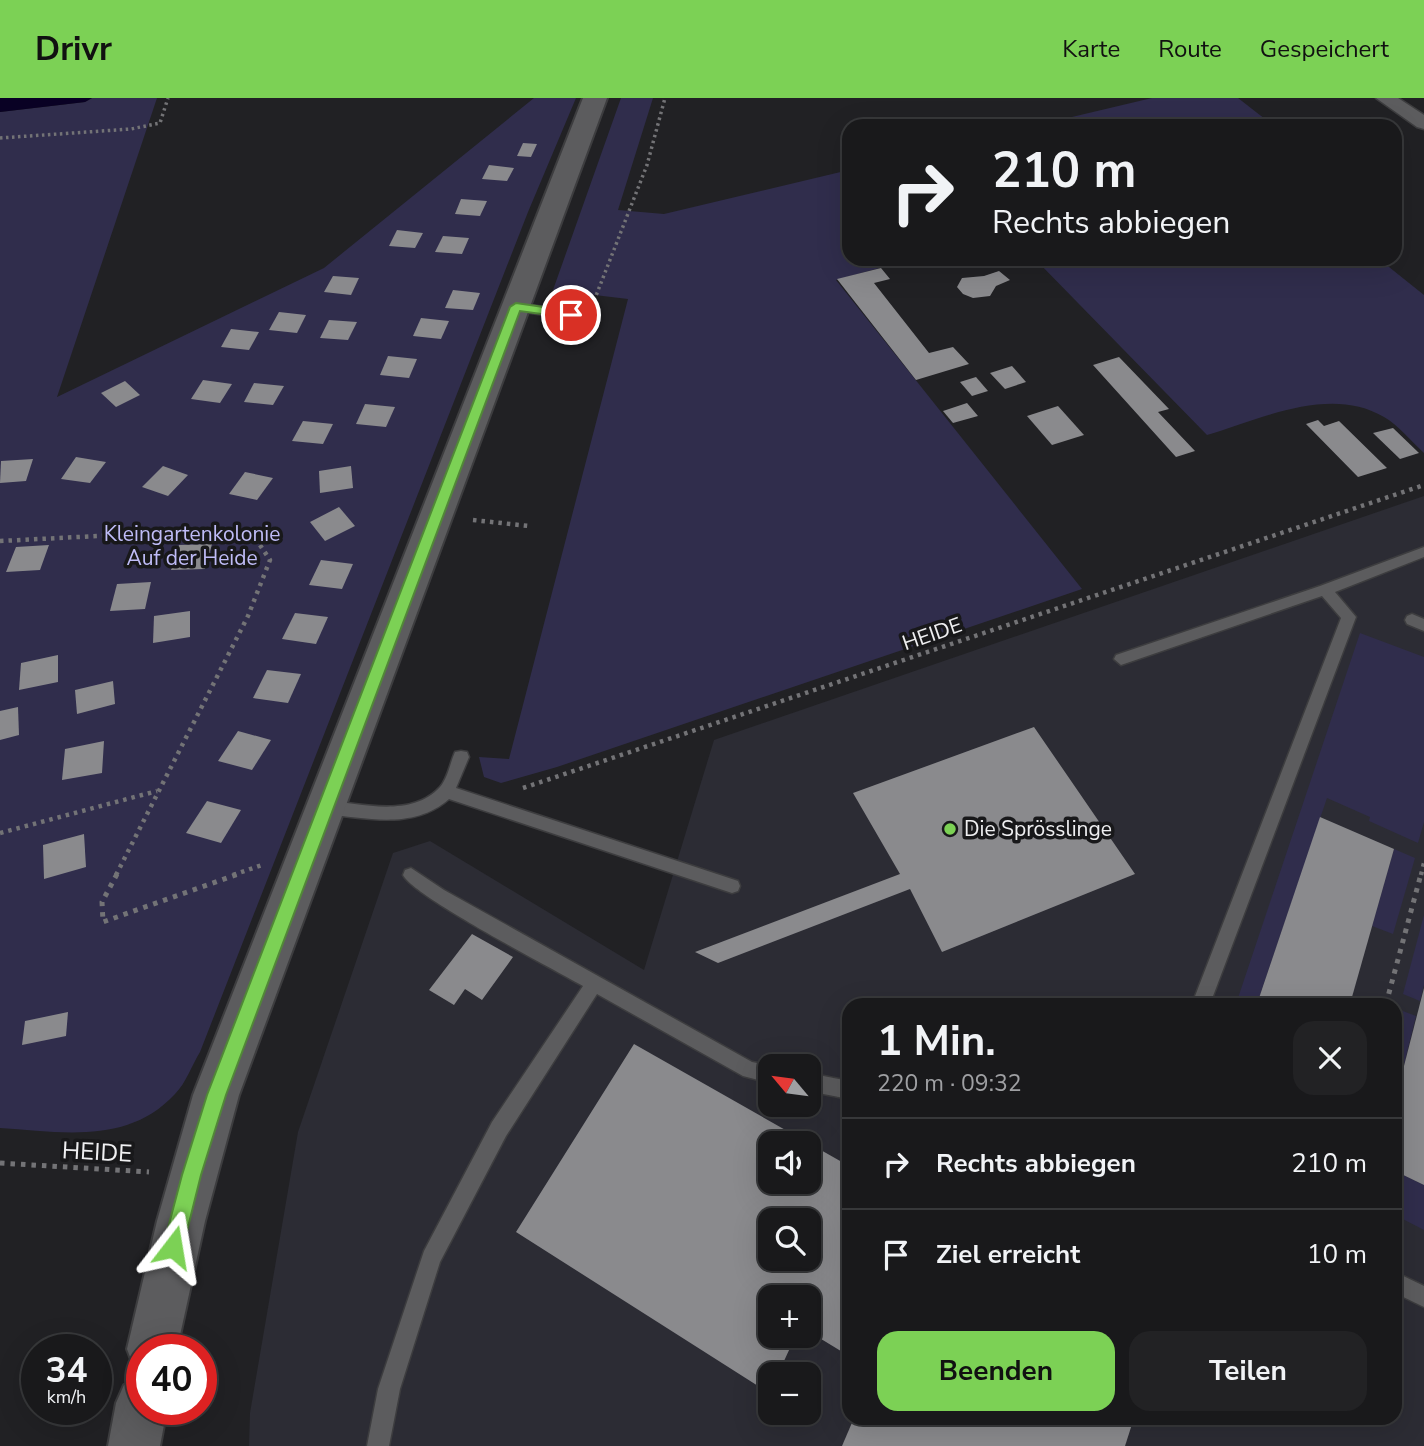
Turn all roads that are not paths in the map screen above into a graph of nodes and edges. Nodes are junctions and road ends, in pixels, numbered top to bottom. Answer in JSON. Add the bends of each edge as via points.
{"nodes":[{"id":1,"x":595,"y":98,"type":"edge"},
{"id":2,"x":1385,"y":98,"type":"edge"},
{"id":3,"x":1424,"y":123,"type":"edge"},
{"id":4,"x":516,"y":307,"type":"junction"},
{"id":5,"x":571,"y":315,"type":"dead end"},
{"id":6,"x":1424,"y":552,"type":"edge"},
{"id":7,"x":1325,"y":590,"type":"junction"},
{"id":8,"x":1121,"y":659,"type":"dead end"},
{"id":9,"x":461,"y":757,"type":"dead end"},
{"id":10,"x":446,"y":791,"type":"junction"},
{"id":11,"x":324,"y":807,"type":"junction"},
{"id":12,"x":411,"y":875,"type":"dead end"},
{"id":13,"x":732,"y":886,"type":"dead end"},
{"id":14,"x":594,"y":984,"type":"junction"},
{"id":15,"x":1203,"y":998,"type":"edge"},
{"id":16,"x":758,"y":1072,"type":"edge"},
{"id":17,"x":821,"y":1085,"type":"edge"},
{"id":18,"x":842,"y":1089,"type":"edge"},
{"id":19,"x":1402,"y":1286,"type":"edge"},
{"id":20,"x":1424,"y":1297,"type":"edge"},
{"id":21,"x":155,"y":1334,"type":"edge"},
{"id":22,"x":138,"y":1425,"type":"edge"},
{"id":23,"x":134,"y":1446,"type":"edge"},
{"id":24,"x":378,"y":1446,"type":"edge"}],
"edges":[{"from":1,"to":4,"type":"street"},
{"from":2,"to":3,"type":"street"},
{"from":4,"to":5,"type":"lane"},
{"from":4,"to":11,"type":"street"},
{"from":6,"to":7,"type":"lane"},
{"from":7,"to":8,"type":"lane"},
{"from":7,"to":15,"type":"lane","via":[[1349,617]]},
{"from":9,"to":10,"type":"lane"},
{"from":10,"to":11,"type":"lane","via":[[430,804],[392,813]]},
{"from":10,"to":13,"type":"lane"},
{"from":11,"to":21,"type":"street","via":[[216,1095],[191,1175]]},
{"from":12,"to":14,"type":"lane"},
{"from":14,"to":16,"type":"lane"},
{"from":14,"to":24,"type":"lane","via":[[499,1129],[431,1258],[388,1389]]},
{"from":17,"to":18,"type":"lane"},
{"from":19,"to":20,"type":"lane"},
{"from":22,"to":23,"type":"street"}]}
